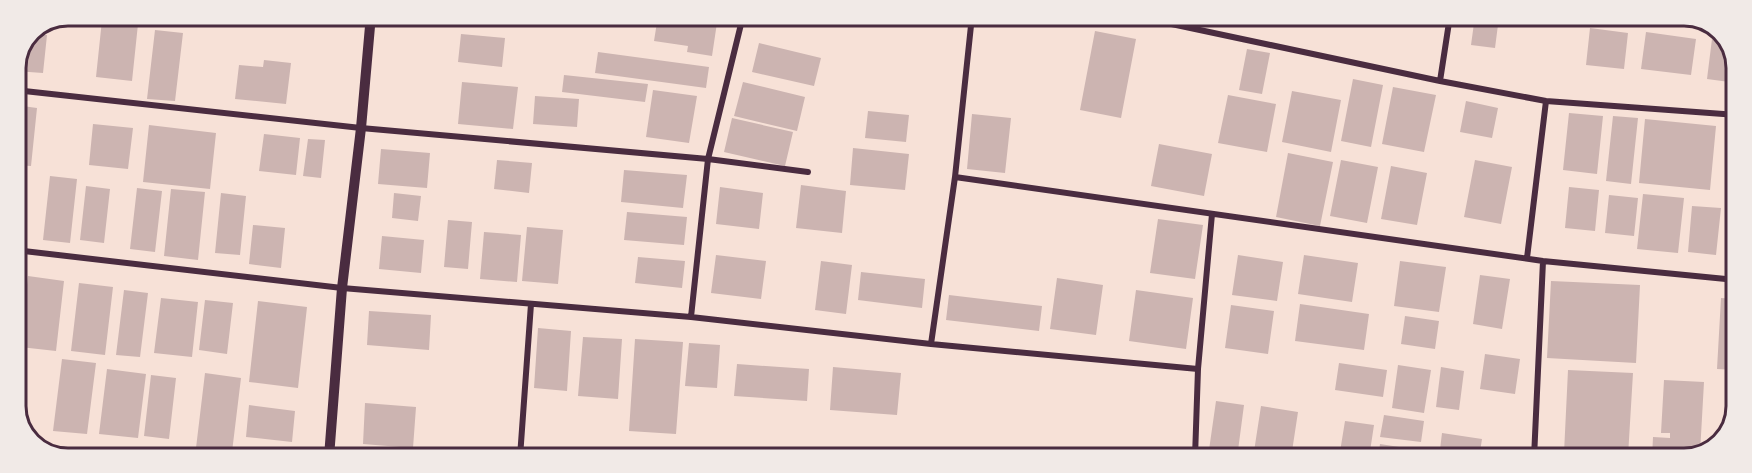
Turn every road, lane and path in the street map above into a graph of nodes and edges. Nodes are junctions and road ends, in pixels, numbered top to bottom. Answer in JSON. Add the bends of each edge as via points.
{"nodes":[{"id":1,"x":370,"y":26,"type":"edge"},
{"id":2,"x":740,"y":26,"type":"edge"},
{"id":3,"x":971,"y":26,"type":"edge"},
{"id":4,"x":1181,"y":26,"type":"edge"},
{"id":5,"x":1448,"y":26,"type":"edge"},
{"id":6,"x":1440,"y":81,"type":"junction"},
{"id":7,"x":26,"y":91,"type":"edge"},
{"id":8,"x":1546,"y":101,"type":"junction"},
{"id":9,"x":1726,"y":114,"type":"edge"},
{"id":10,"x":361,"y":128,"type":"junction"},
{"id":11,"x":708,"y":159,"type":"junction"},
{"id":12,"x":808,"y":172,"type":"dead end"},
{"id":13,"x":955,"y":177,"type":"junction"},
{"id":14,"x":1212,"y":214,"type":"junction"},
{"id":15,"x":26,"y":251,"type":"edge"},
{"id":16,"x":1527,"y":258,"type":"junction"},
{"id":17,"x":1543,"y":261,"type":"junction"},
{"id":18,"x":1726,"y":279,"type":"edge"},
{"id":19,"x":342,"y":288,"type":"junction"},
{"id":20,"x":531,"y":304,"type":"junction"},
{"id":21,"x":691,"y":317,"type":"junction"},
{"id":22,"x":931,"y":344,"type":"junction"},
{"id":23,"x":1198,"y":369,"type":"junction"},
{"id":24,"x":330,"y":448,"type":"edge"},
{"id":25,"x":521,"y":448,"type":"edge"},
{"id":26,"x":1195,"y":448,"type":"edge"},
{"id":27,"x":1534,"y":448,"type":"edge"}],
"edges":[{"from":1,"to":10,"type":"street"},
{"from":2,"to":11,"type":"street"},
{"from":3,"to":13,"type":"street"},
{"from":4,"to":6,"type":"street"},
{"from":5,"to":6,"type":"street"},
{"from":6,"to":8,"type":"street"},
{"from":7,"to":10,"type":"street"},
{"from":8,"to":9,"type":"street"},
{"from":8,"to":16,"type":"street"},
{"from":10,"to":11,"type":"street"},
{"from":10,"to":19,"type":"street"},
{"from":11,"to":12,"type":"street"},
{"from":11,"to":21,"type":"street"},
{"from":13,"to":14,"type":"street"},
{"from":13,"to":22,"type":"street"},
{"from":14,"to":16,"type":"street"},
{"from":14,"to":23,"type":"street"},
{"from":15,"to":19,"type":"street"},
{"from":16,"to":17,"type":"street"},
{"from":17,"to":18,"type":"street"},
{"from":17,"to":27,"type":"street"},
{"from":19,"to":20,"type":"street"},
{"from":19,"to":24,"type":"street"},
{"from":20,"to":21,"type":"street"},
{"from":20,"to":25,"type":"street"},
{"from":21,"to":22,"type":"street"},
{"from":22,"to":23,"type":"street"},
{"from":23,"to":26,"type":"street"}]}
